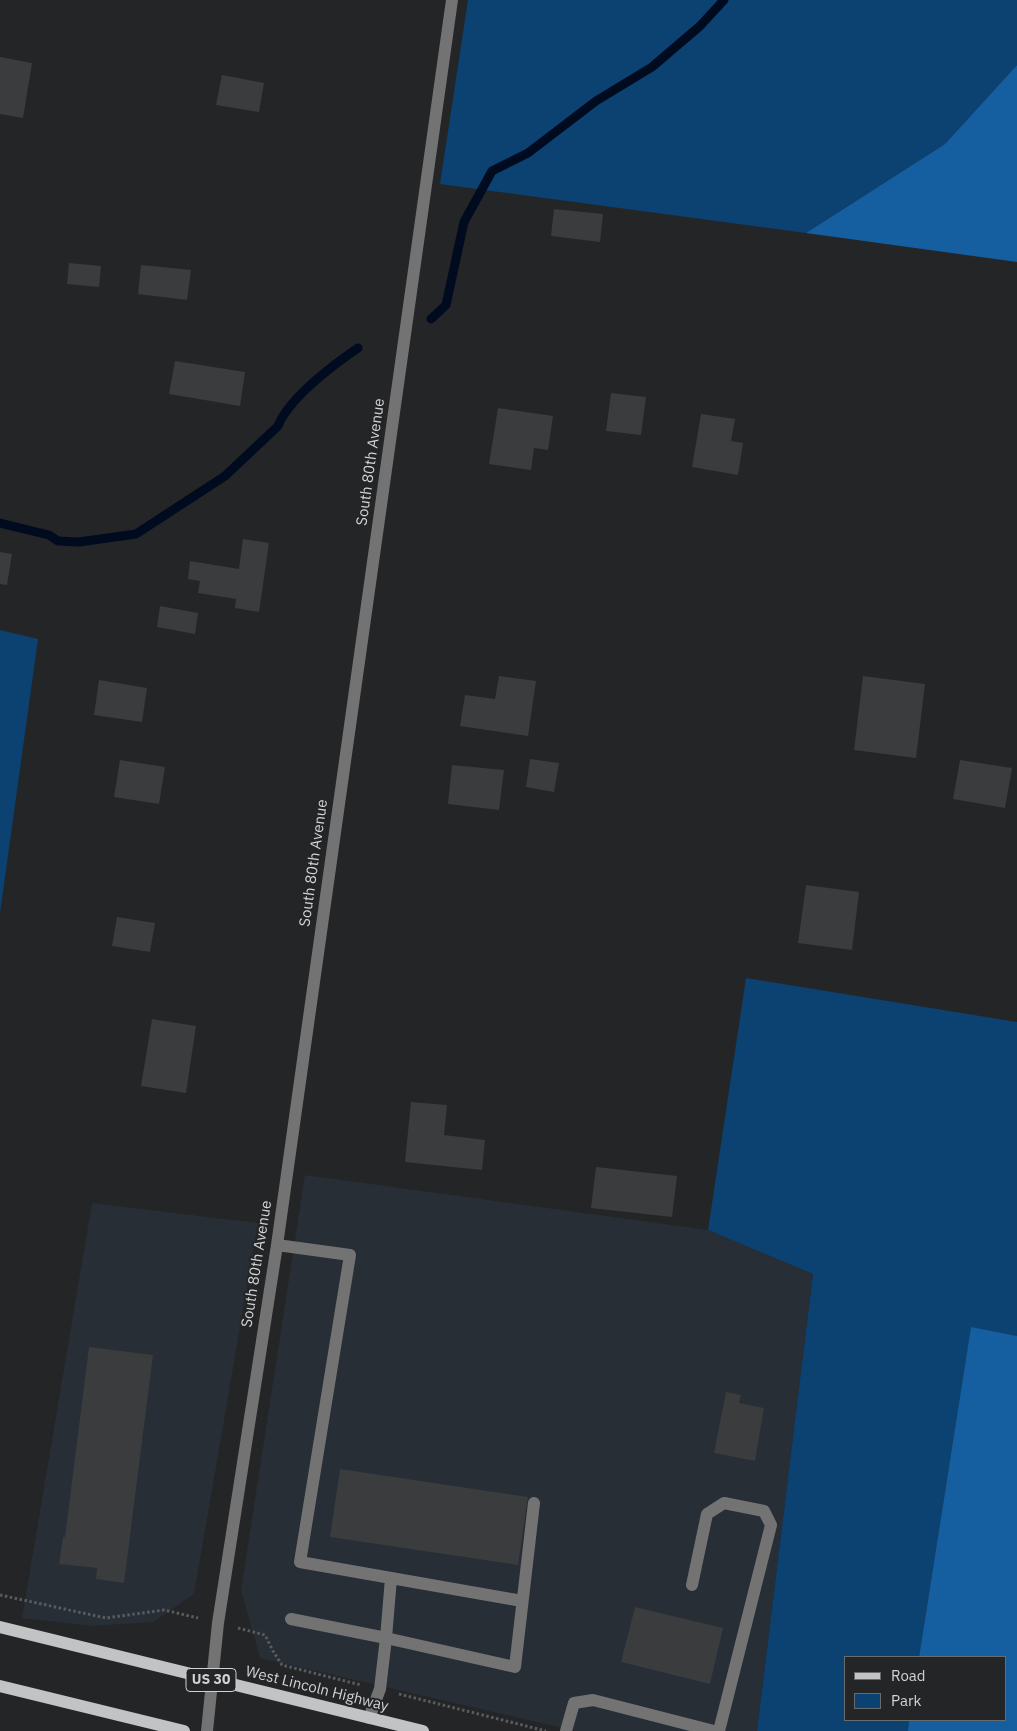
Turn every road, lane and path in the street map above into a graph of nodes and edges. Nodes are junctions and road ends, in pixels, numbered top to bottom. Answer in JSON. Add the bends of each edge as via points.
{"nodes":[{"id":1,"x":452,"y":0,"type":"edge"},
{"id":2,"x":277,"y":1245,"type":"junction"},
{"id":3,"x":534,"y":1503,"type":"dead end"},
{"id":4,"x":391,"y":1578,"type":"junction"},
{"id":5,"x":692,"y":1585,"type":"dead end"},
{"id":6,"x":0,"y":1595,"type":"edge"},
{"id":7,"x":522,"y":1601,"type":"junction"},
{"id":8,"x":164,"y":1610,"type":"dead end"},
{"id":9,"x":291,"y":1619,"type":"dead end"},
{"id":10,"x":0,"y":1627,"type":"edge"},
{"id":11,"x":386,"y":1638,"type":"junction"},
{"id":12,"x":212,"y":1680,"type":"junction"},
{"id":13,"x":0,"y":1686,"type":"edge"},
{"id":14,"x":369,"y":1718,"type":"junction"},
{"id":15,"x":184,"y":1731,"type":"edge"},
{"id":16,"x":207,"y":1731,"type":"edge"},
{"id":17,"x":423,"y":1731,"type":"edge"},
{"id":18,"x":566,"y":1731,"type":"edge"},
{"id":19,"x":714,"y":1731,"type":"edge"},
{"id":20,"x":719,"y":1731,"type":"edge"}],
"edges":[{"from":1,"to":2,"type":"street","name":"South 80th Avenue"},
{"from":2,"to":4,"type":"street","via":[[350,1255],[300,1562]]},
{"from":2,"to":12,"type":"street","name":"South 80th Avenue"},
{"from":3,"to":7,"type":"street"},
{"from":4,"to":7,"type":"street"},
{"from":4,"to":11,"type":"street"},
{"from":5,"to":20,"type":"street","via":[[707,1514],[724,1503],[764,1512],[771,1525]]},
{"from":6,"to":8,"type":"path","via":[[106,1618]]},
{"from":7,"to":11,"type":"street","via":[[515,1667]]},
{"from":9,"to":11,"type":"street"},
{"from":10,"to":12,"type":"main road","name":"West Lincoln Highway","number":"US 30"},
{"from":11,"to":14,"type":"street","via":[[380,1689]]},
{"from":12,"to":14,"type":"main road","name":"West Lincoln Highway","number":"US 30"},
{"from":12,"to":16,"type":"street","name":"South 80th Avenue"},
{"from":13,"to":15,"type":"main road"},
{"from":14,"to":17,"type":"main road","name":"West Lincoln Highway","number":"US 30"},
{"from":18,"to":19,"type":"street","via":[[574,1704],[593,1700]]}]}
